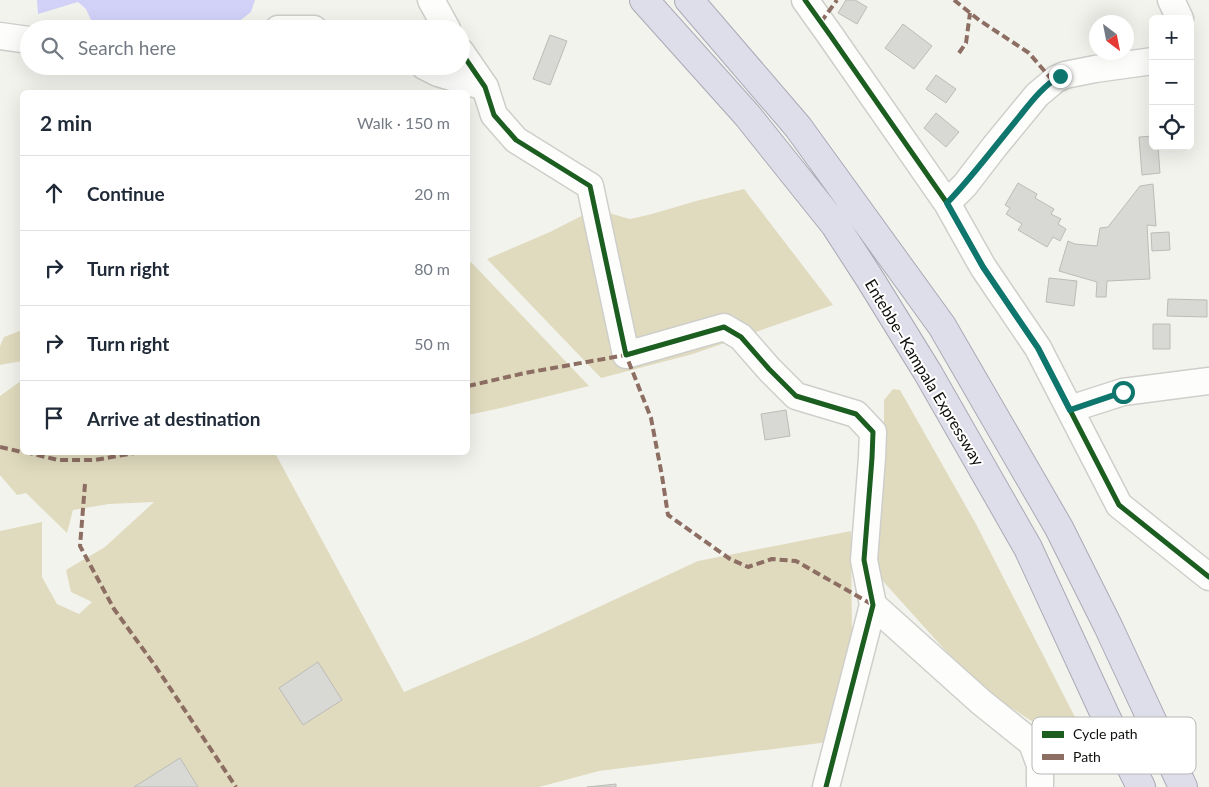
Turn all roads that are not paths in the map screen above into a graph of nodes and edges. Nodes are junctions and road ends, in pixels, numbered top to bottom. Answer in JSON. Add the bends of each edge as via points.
{"nodes":[{"id":1,"x":431,"y":0,"type":"edge"},
{"id":2,"x":644,"y":0,"type":"edge"},
{"id":3,"x":689,"y":0,"type":"edge"},
{"id":4,"x":805,"y":0,"type":"edge"},
{"id":5,"x":1171,"y":0,"type":"edge"},
{"id":6,"x":1178,"y":15,"type":"edge"},
{"id":7,"x":442,"y":20,"type":"edge"},
{"id":8,"x":0,"y":36,"type":"edge"},
{"id":9,"x":20,"y":39,"type":"edge"},
{"id":10,"x":1149,"y":62,"type":"edge"},
{"id":11,"x":470,"y":65,"type":"edge"},
{"id":12,"x":445,"y":75,"type":"edge"},
{"id":13,"x":485,"y":87,"type":"junction"},
{"id":14,"x":947,"y":203,"type":"junction"},
{"id":15,"x":1209,"y":380,"type":"edge"},
{"id":16,"x":1070,"y":410,"type":"junction"},
{"id":17,"x":1209,"y":578,"type":"edge"},
{"id":18,"x":873,"y":605,"type":"junction"},
{"id":19,"x":1106,"y":717,"type":"edge"},
{"id":20,"x":1150,"y":717,"type":"edge"},
{"id":21,"x":1032,"y":743,"type":"edge"},
{"id":22,"x":1040,"y":774,"type":"edge"},
{"id":23,"x":1134,"y":774,"type":"edge"},
{"id":24,"x":1177,"y":774,"type":"edge"},
{"id":25,"x":826,"y":787,"type":"edge"},
{"id":26,"x":1040,"y":787,"type":"edge"},
{"id":27,"x":1141,"y":787,"type":"edge"},
{"id":28,"x":1183,"y":787,"type":"edge"}],
"edges":[{"from":1,"to":7,"type":"street"},
{"from":2,"to":19,"type":"highway","name":"Entebbe–Kampala Expressway","via":[[747,115],[835,225],[870,278],[1028,548]]},
{"from":3,"to":20,"type":"highway","name":"Entebbe–Kampala Expressway","via":[[798,127],[942,326],[1059,528]]},
{"from":4,"to":14,"type":"street"},
{"from":5,"to":6,"type":"street"},
{"from":8,"to":9,"type":"street"},
{"from":10,"to":14,"type":"street","via":[[1095,69],[1056,79],[1037,95]]},
{"from":11,"to":13,"type":"street"},
{"from":12,"to":13,"type":"street"},
{"from":13,"to":18,"type":"street","via":[[494,115],[516,140],[590,186],[626,356],[724,327],[741,337],[796,396],[856,414],[873,432],[864,560]]},
{"from":14,"to":16,"type":"street","via":[[983,267],[1038,348]]},
{"from":15,"to":16,"type":"street","via":[[1123,392]]},
{"from":16,"to":17,"type":"street","via":[[1119,505]]},
{"from":18,"to":21,"type":"street"},
{"from":18,"to":25,"type":"street"},
{"from":22,"to":26,"type":"street"},
{"from":23,"to":27,"type":"highway","name":"Entebbe–Kampala Expressway"},
{"from":24,"to":28,"type":"highway","name":"Entebbe–Kampala Expressway"}]}
